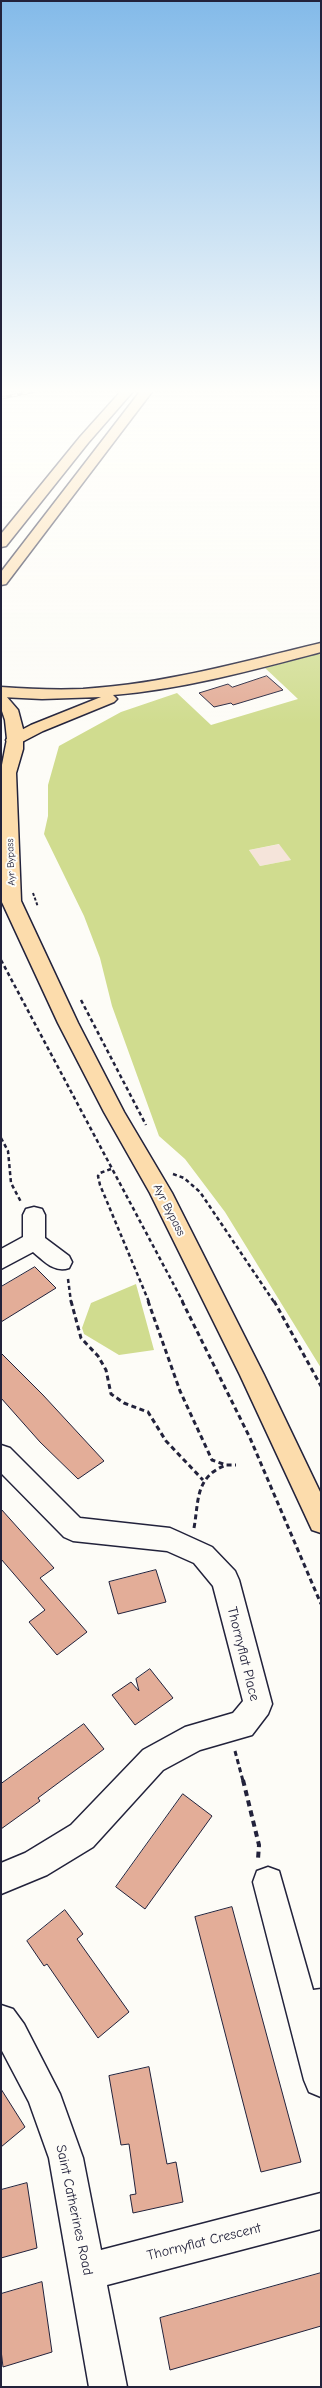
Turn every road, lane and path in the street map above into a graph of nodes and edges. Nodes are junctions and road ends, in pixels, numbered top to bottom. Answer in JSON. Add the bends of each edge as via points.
{"nodes":[{"id":1,"x":35,"y":500,"type":"edge"},
{"id":2,"x":63,"y":500,"type":"edge"},
{"id":3,"x":1,"y":543,"type":"edge"},
{"id":4,"x":1,"y":581,"type":"edge"},
{"id":5,"x":321,"y":646,"type":"edge"},
{"id":6,"x":131,"y":690,"type":"junction"},
{"id":7,"x":1,"y":692,"type":"edge"},
{"id":8,"x":1,"y":699,"type":"edge"},
{"id":9,"x":14,"y":740,"type":"junction"},
{"id":10,"x":5,"y":779,"type":"edge"},
{"id":11,"x":33,"y":892,"type":"dead end"},
{"id":12,"x":7,"y":896,"type":"edge"},
{"id":13,"x":39,"y":910,"type":"dead end"},
{"id":14,"x":1,"y":960,"type":"edge"},
{"id":15,"x":79,"y":997,"type":"dead end"},
{"id":16,"x":148,"y":1130,"type":"dead end"},
{"id":17,"x":1,"y":1138,"type":"edge"},
{"id":18,"x":111,"y":1170,"type":"junction"},
{"id":19,"x":171,"y":1178,"type":"dead end"},
{"id":20,"x":29,"y":1210,"type":"joint"},
{"id":21,"x":34,"y":1241,"type":"junction"},
{"id":22,"x":1,"y":1260,"type":"edge"},
{"id":23,"x":64,"y":1269,"type":"joint"},
{"id":24,"x":321,"y":1386,"type":"edge"},
{"id":25,"x":1,"y":1456,"type":"edge"},
{"id":26,"x":226,"y":1465,"type":"junction"},
{"id":27,"x":236,"y":1465,"type":"dead end"},
{"id":28,"x":203,"y":1480,"type":"junction"},
{"id":29,"x":321,"y":1522,"type":"edge"},
{"id":30,"x":186,"y":1548,"type":"junction"},
{"id":31,"x":321,"y":1604,"type":"edge"},
{"id":32,"x":230,"y":1729,"type":"junction"},
{"id":33,"x":1,"y":1878,"type":"edge"},
{"id":34,"x":268,"y":1882,"type":"joint"},
{"id":35,"x":311,"y":2007,"type":"edge"},
{"id":36,"x":1,"y":2021,"type":"edge"},
{"id":37,"x":321,"y":2080,"type":"edge"},
{"id":38,"x":321,"y":2211,"type":"edge"},
{"id":39,"x":87,"y":2272,"type":"junction"},
{"id":40,"x":108,"y":2387,"type":"edge"}],
"edges":[{"from":1,"to":3,"type":"main road"},
{"from":2,"to":4,"type":"main road"},
{"from":5,"to":6,"type":"main road","via":[[226,672]]},
{"from":6,"to":7,"type":"main road","via":[[42,696]]},
{"from":6,"to":9,"type":"main road","via":[[43,725]]},
{"from":8,"to":9,"type":"main road","name":"Ayr Bypass","via":[[10,711]]},
{"from":9,"to":10,"type":"main road","name":"Ayr Bypass","via":[[14,757]]},
{"from":10,"to":12,"type":"main road","name":"Ayr Bypass"},
{"from":11,"to":13,"type":"path"},
{"from":12,"to":29,"type":"main road","name":"Ayr Bypass","via":[[114,1112],[161,1193],[252,1375]]},
{"from":14,"to":18,"type":"path","via":[[86,1117]]},
{"from":15,"to":16,"type":"path","via":[[127,1085]]},
{"from":17,"to":20,"type":"path","via":[[10,1155],[9,1175],[14,1191]]},
{"from":18,"to":26,"type":"path","via":[[100,1173],[100,1185],[147,1298],[180,1392],[212,1460]]},
{"from":18,"to":31,"type":"path","via":[[170,1275],[252,1438]]},
{"from":19,"to":24,"type":"path","via":[[167,1171],[184,1178],[200,1192],[217,1215],[270,1295]]},
{"from":20,"to":21,"type":"street"},
{"from":21,"to":22,"type":"street"},
{"from":21,"to":23,"type":"street"},
{"from":23,"to":28,"type":"path","via":[[81,1338],[98,1356],[106,1370],[111,1394],[124,1403],[148,1412],[166,1441]]},
{"from":25,"to":30,"type":"street","name":"Thornyflat Place","via":[[73,1529],[170,1540]]},
{"from":26,"to":27,"type":"path"},
{"from":26,"to":28,"type":"path","via":[[212,1469]]},
{"from":28,"to":30,"type":"path","via":[[193,1530]]},
{"from":30,"to":32,"type":"street","name":"Thornyflat Place","via":[[203,1555],[225,1580],[258,1704],[242,1726]]},
{"from":32,"to":33,"type":"street","name":"Thornyflat Place","via":[[195,1737],[153,1760],[82,1836],[36,1864]]},
{"from":32,"to":34,"type":"path","via":[[259,1845],[257,1880]]},
{"from":34,"to":35,"type":"street"},
{"from":35,"to":37,"type":"street"},
{"from":36,"to":39,"type":"street","name":"Saint Catherines Road","via":[[12,2036],[43,2094],[66,2158]]},
{"from":38,"to":39,"type":"street","name":"Thornyflat Crescent"},
{"from":39,"to":40,"type":"street","name":"Saint Catherines Road"}]}
